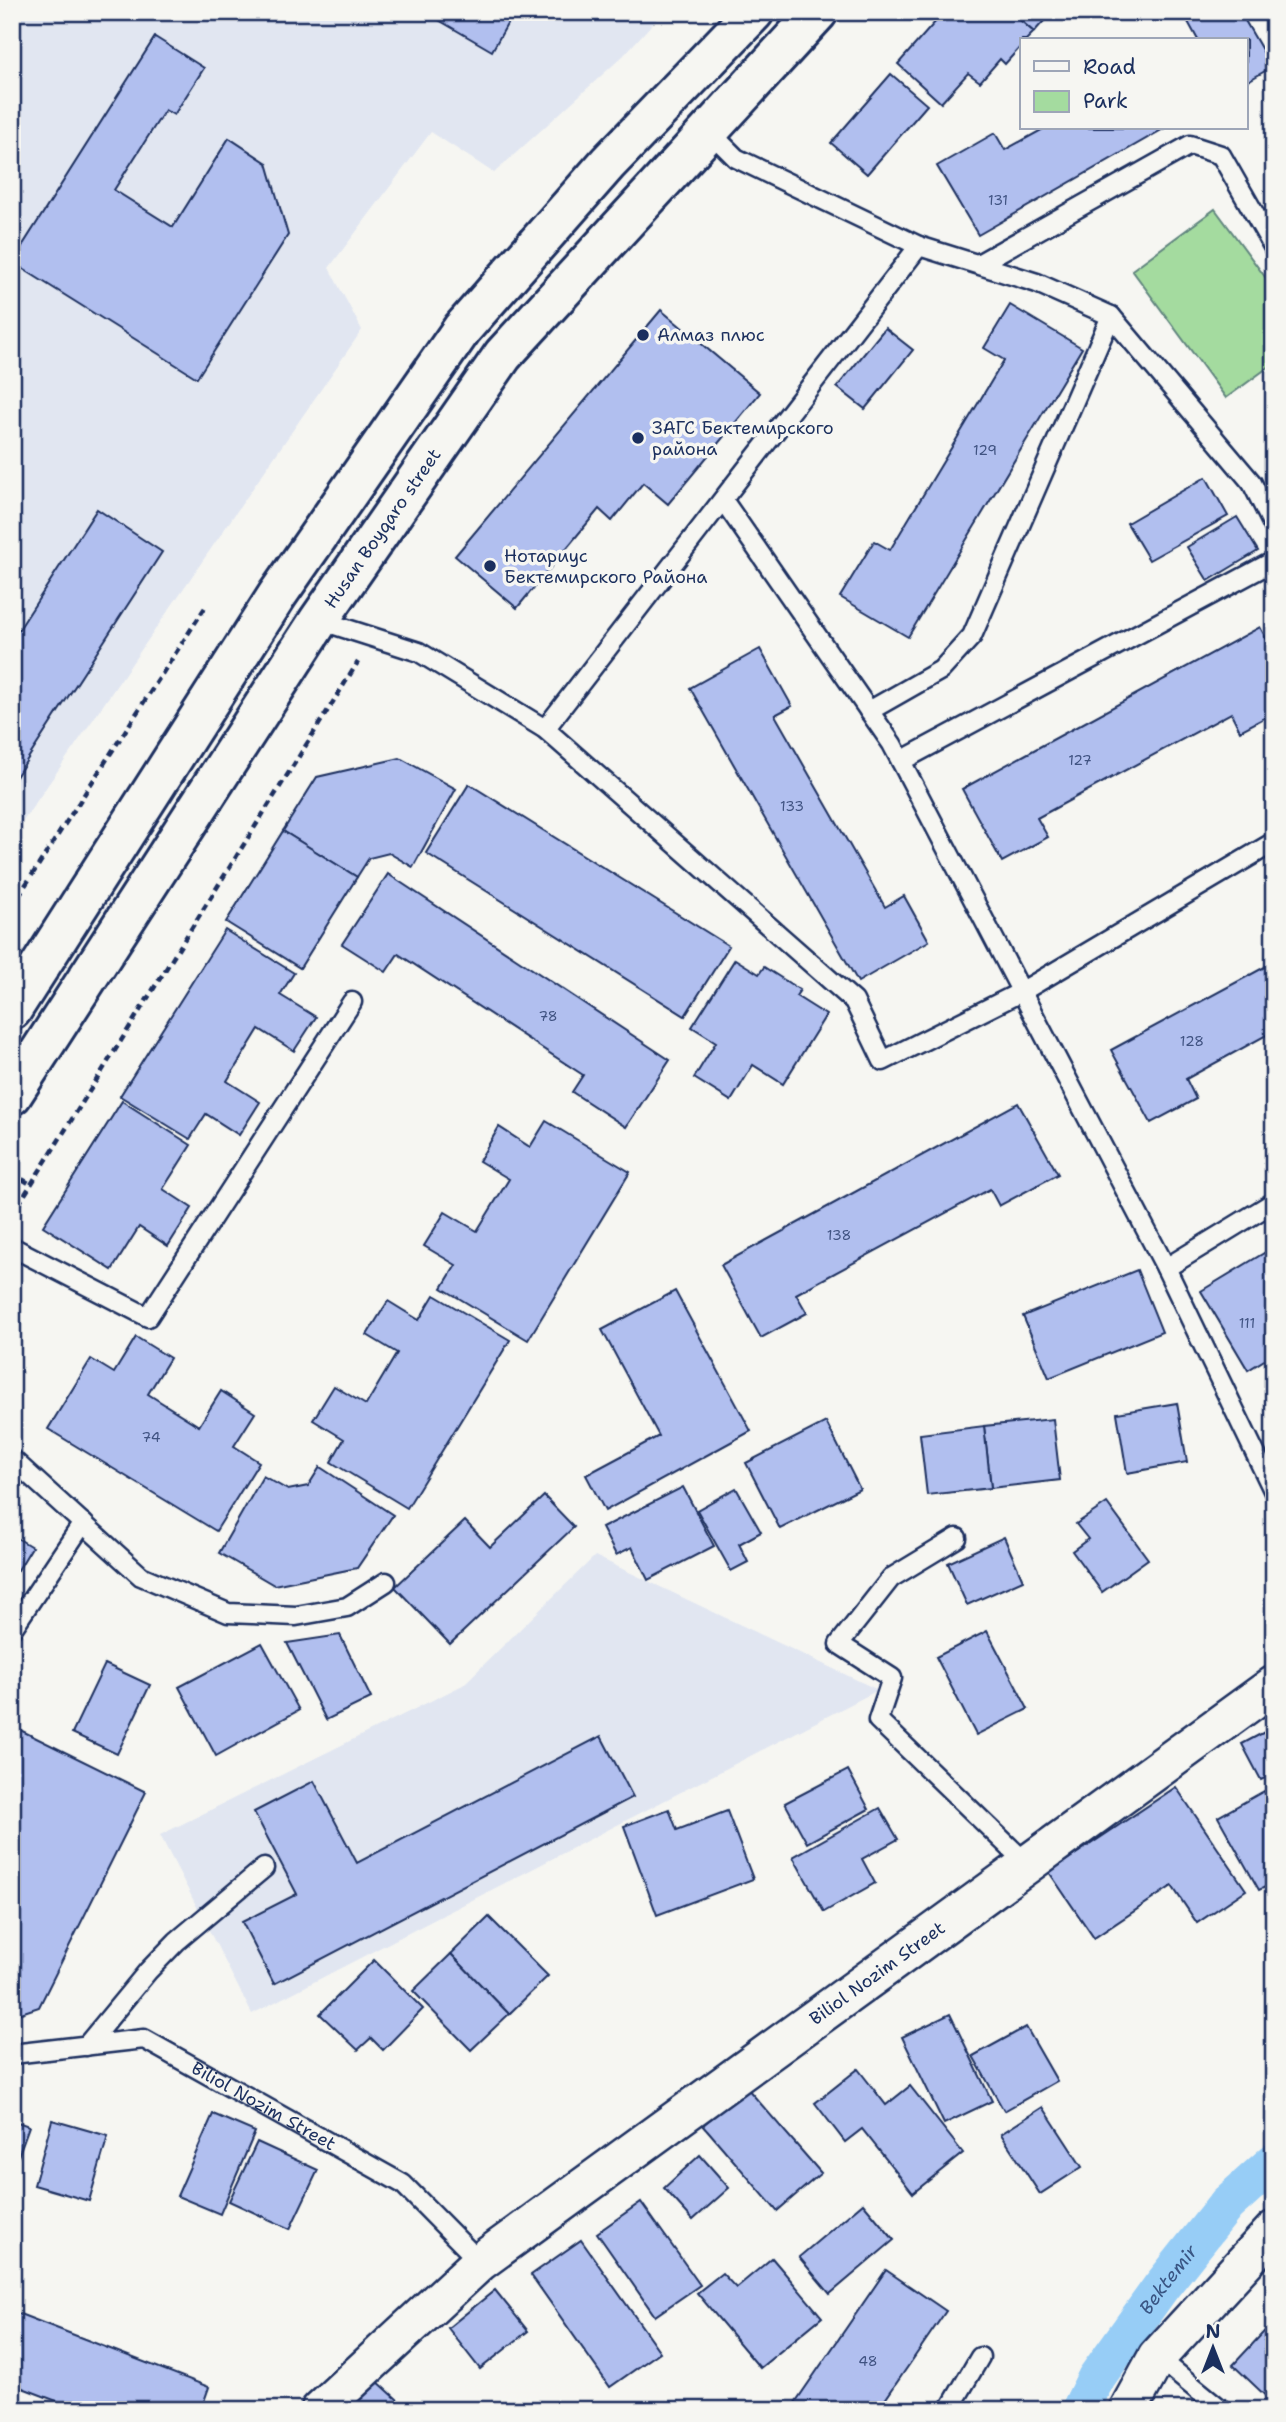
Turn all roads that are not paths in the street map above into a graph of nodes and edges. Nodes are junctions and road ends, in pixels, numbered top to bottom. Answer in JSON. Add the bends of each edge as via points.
{"nodes":[{"id":1,"x":754,"y":12,"type":"edge"},
{"id":2,"x":818,"y":12,"type":"edge"},
{"id":3,"x":708,"y":130,"type":"junction"},
{"id":4,"x":919,"y":246,"type":"junction"},
{"id":5,"x":1274,"y":248,"type":"edge"},
{"id":6,"x":978,"y":264,"type":"junction"},
{"id":7,"x":1111,"y":316,"type":"junction"},
{"id":8,"x":723,"y":500,"type":"junction"},
{"id":9,"x":1274,"y":527,"type":"edge"},
{"id":10,"x":1274,"y":561,"type":"edge"},
{"id":11,"x":278,"y":594,"type":"junction"},
{"id":12,"x":319,"y":620,"type":"junction"},
{"id":13,"x":869,"y":711,"type":"junction"},
{"id":14,"x":545,"y":729,"type":"junction"},
{"id":15,"x":901,"y":761,"type":"junction"},
{"id":16,"x":1274,"y":842,"type":"edge"},
{"id":17,"x":1021,"y":992,"type":"junction"},
{"id":18,"x":352,"y":1002,"type":"dead end"},
{"id":19,"x":12,"y":1010,"type":"edge"},
{"id":20,"x":12,"y":1095,"type":"edge"},
{"id":21,"x":1274,"y":1202,"type":"edge"},
{"id":22,"x":12,"y":1247,"type":"edge"},
{"id":23,"x":1166,"y":1268,"type":"junction"},
{"id":24,"x":12,"y":1459,"type":"edge"},
{"id":25,"x":1274,"y":1492,"type":"edge"},
{"id":26,"x":83,"y":1522,"type":"junction"},
{"id":27,"x":957,"y":1538,"type":"dead end"},
{"id":28,"x":386,"y":1582,"type":"dead end"},
{"id":29,"x":12,"y":1629,"type":"edge"},
{"id":30,"x":1274,"y":1685,"type":"edge"},
{"id":31,"x":1027,"y":1864,"type":"junction"},
{"id":32,"x":264,"y":1868,"type":"dead end"},
{"id":33,"x":86,"y":2046,"type":"junction"},
{"id":34,"x":12,"y":2053,"type":"edge"},
{"id":35,"x":1274,"y":2230,"type":"edge"},
{"id":36,"x":480,"y":2262,"type":"junction"},
{"id":37,"x":980,"y":2357,"type":"dead end"},
{"id":38,"x":1157,"y":2357,"type":"junction"},
{"id":39,"x":320,"y":2410,"type":"edge"},
{"id":40,"x":949,"y":2410,"type":"edge"},
{"id":41,"x":1128,"y":2410,"type":"edge"},
{"id":42,"x":1222,"y":2410,"type":"edge"}],
"edges":[{"from":1,"to":11,"type":"main road","via":[[608,163],[462,329]]},
{"from":2,"to":3,"type":"main road","name":"Husan Boyqaro street"},
{"from":3,"to":4,"type":"lane","via":[[736,158]]},
{"from":3,"to":12,"type":"main road","name":"Husan Boyqaro street","via":[[503,355]]},
{"from":4,"to":6,"type":"lane"},
{"from":4,"to":8,"type":"lane"},
{"from":5,"to":6,"type":"lane","via":[[1221,155],[1190,145]]},
{"from":6,"to":7,"type":"lane","via":[[1037,283]]},
{"from":7,"to":9,"type":"lane","via":[[1252,483]]},
{"from":7,"to":13,"type":"lane","via":[[972,636],[941,670]]},
{"from":8,"to":13,"type":"lane"},
{"from":8,"to":14,"type":"lane"},
{"from":10,"to":15,"type":"lane"},
{"from":11,"to":12,"type":"main road"},
{"from":11,"to":19,"type":"main road"},
{"from":12,"to":14,"type":"lane","via":[[419,652]]},
{"from":12,"to":20,"type":"main road","name":"Husan Boyqaro street"},
{"from":13,"to":15,"type":"lane"},
{"from":14,"to":17,"type":"lane","via":[[854,1001],[883,1061]]},
{"from":15,"to":17,"type":"lane"},
{"from":16,"to":17,"type":"lane"},
{"from":17,"to":23,"type":"lane"},
{"from":18,"to":22,"type":"lane","via":[[148,1317]]},
{"from":21,"to":23,"type":"lane"},
{"from":23,"to":25,"type":"lane"},
{"from":24,"to":26,"type":"lane"},
{"from":26,"to":28,"type":"lane","via":[[141,1576],[228,1613],[296,1616],[347,1607]]},
{"from":26,"to":29,"type":"lane"},
{"from":27,"to":31,"type":"lane","via":[[891,1578],[839,1644],[892,1678],[878,1720]]},
{"from":30,"to":31,"type":"street","name":"Biliol Nozim Street"},
{"from":31,"to":36,"type":"street","name":"Biliol Nozim Street"},
{"from":32,"to":33,"type":"lane","via":[[177,1941]]},
{"from":33,"to":34,"type":"lane","name":"Biliol Nozim Street"},
{"from":33,"to":36,"type":"lane","name":"Biliol Nozim Street","via":[[144,2039],[403,2185]]},
{"from":35,"to":38,"type":"street"},
{"from":36,"to":39,"type":"street","name":"Biliol Nozim Street"},
{"from":37,"to":40,"type":"lane"},
{"from":38,"to":41,"type":"street"},
{"from":38,"to":42,"type":"lane"}]}
